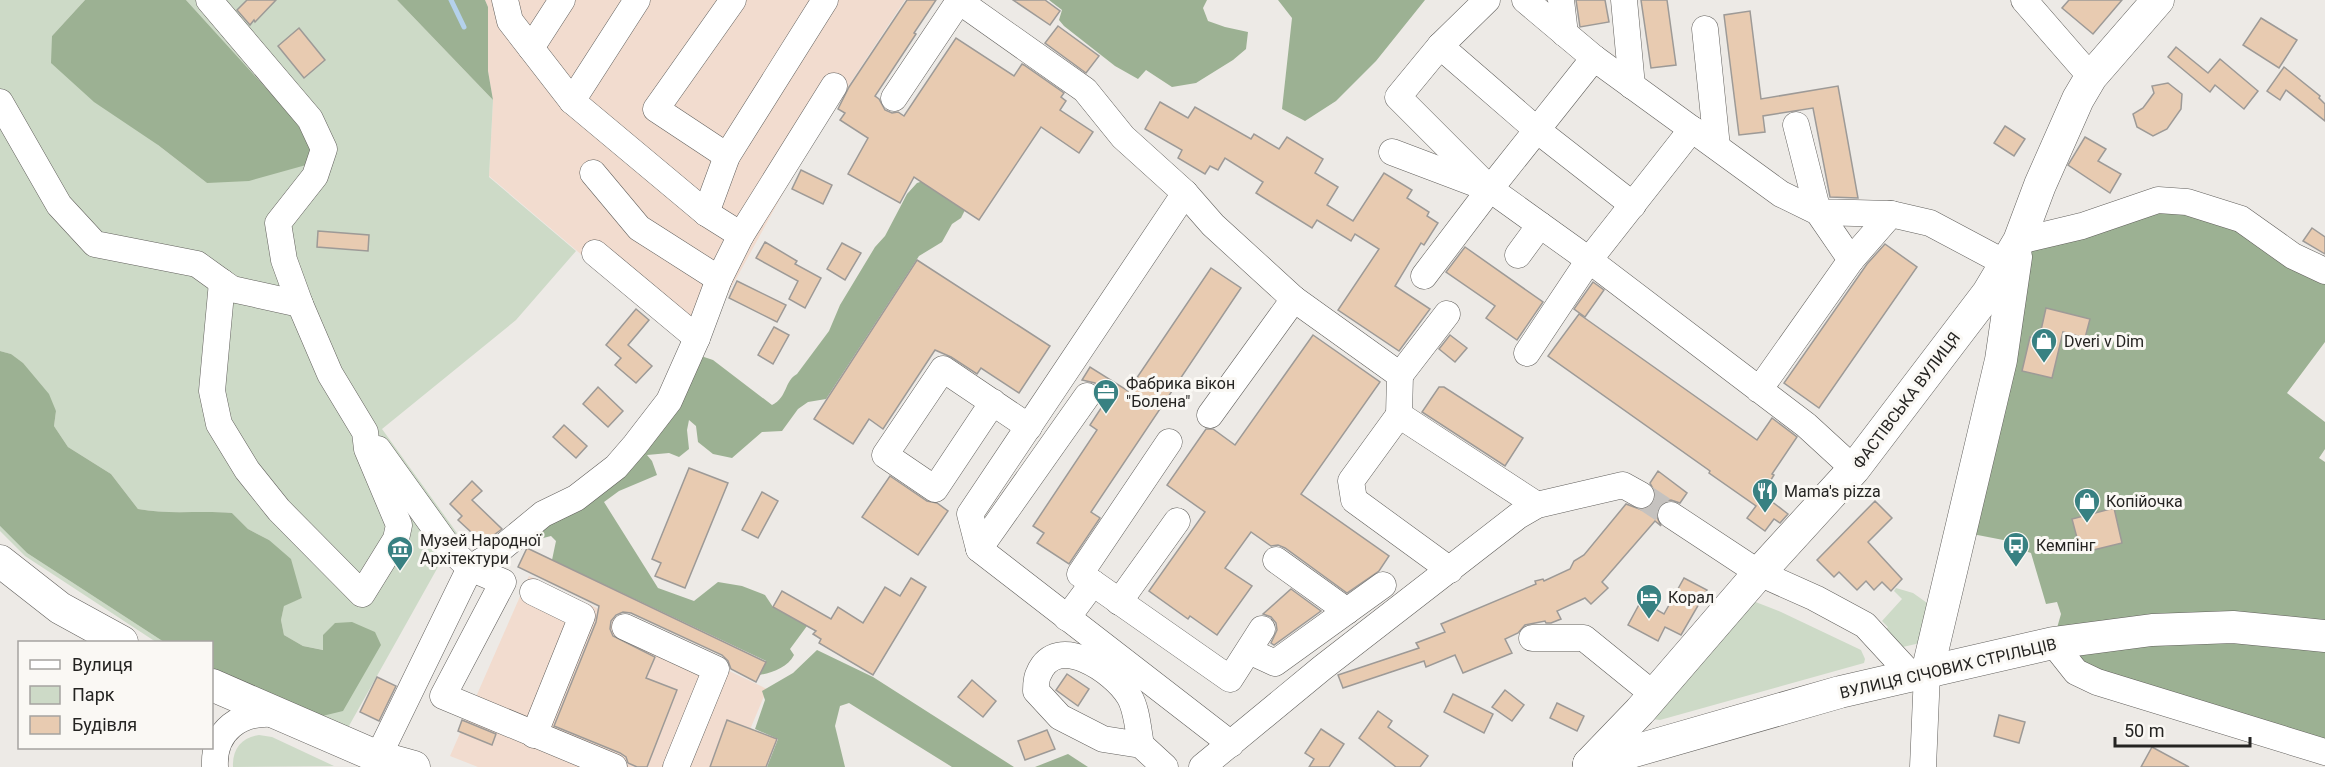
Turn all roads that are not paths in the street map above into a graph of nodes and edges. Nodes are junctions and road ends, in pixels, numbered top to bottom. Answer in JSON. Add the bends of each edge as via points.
{"nodes":[{"id":1,"x":209,"y":0,"type":"edge"},
{"id":2,"x":505,"y":0,"type":"edge"},
{"id":3,"x":562,"y":0,"type":"edge"},
{"id":4,"x":637,"y":0,"type":"edge"},
{"id":5,"x":733,"y":0,"type":"edge"},
{"id":6,"x":1487,"y":0,"type":"edge"},
{"id":7,"x":1525,"y":0,"type":"edge"},
{"id":8,"x":1561,"y":0,"type":"edge"},
{"id":9,"x":1624,"y":0,"type":"edge"},
{"id":10,"x":2024,"y":0,"type":"edge"},
{"id":11,"x":2158,"y":0,"type":"edge"},
{"id":12,"x":960,"y":1,"type":"edge"},
{"id":13,"x":822,"y":2,"type":"edge"},
{"id":14,"x":1705,"y":29,"type":"dead end"},
{"id":15,"x":1565,"y":34,"type":"junction"},
{"id":16,"x":1440,"y":46,"type":"junction"},
{"id":17,"x":531,"y":48,"type":"junction"},
{"id":18,"x":1594,"y":58,"type":"junction"},
{"id":19,"x":2091,"y":77,"type":"junction"},
{"id":20,"x":834,"y":86,"type":"dead end"},
{"id":21,"x":1632,"y":86,"type":"junction"},
{"id":22,"x":894,"y":98,"type":"dead end"},
{"id":23,"x":572,"y":101,"type":"junction"},
{"id":24,"x":0,"y":102,"type":"edge"},
{"id":25,"x":1796,"y":125,"type":"dead end"},
{"id":26,"x":1692,"y":129,"type":"junction"},
{"id":27,"x":1537,"y":130,"type":"junction"},
{"id":28,"x":1717,"y":147,"type":"junction"},
{"id":29,"x":1392,"y":152,"type":"dead end"},
{"id":30,"x":727,"y":156,"type":"junction"},
{"id":31,"x":594,"y":173,"type":"dead end"},
{"id":32,"x":1490,"y":189,"type":"junction"},
{"id":33,"x":1185,"y":192,"type":"junction"},
{"id":34,"x":1633,"y":205,"type":"junction"},
{"id":35,"x":1818,"y":212,"type":"junction"},
{"id":36,"x":706,"y":213,"type":"junction"},
{"id":37,"x":1891,"y":214,"type":"junction"},
{"id":38,"x":1540,"y":225,"type":"junction"},
{"id":39,"x":741,"y":235,"type":"junction"},
{"id":40,"x":595,"y":253,"type":"dead end"},
{"id":41,"x":2013,"y":253,"type":"junction"},
{"id":42,"x":1518,"y":255,"type":"dead end"},
{"id":43,"x":1589,"y":260,"type":"junction"},
{"id":44,"x":1851,"y":260,"type":"junction"},
{"id":45,"x":2325,"y":271,"type":"edge"},
{"id":46,"x":1424,"y":276,"type":"dead end"},
{"id":47,"x":719,"y":279,"type":"junction"},
{"id":48,"x":222,"y":282,"type":"junction"},
{"id":49,"x":1294,"y":299,"type":"junction"},
{"id":50,"x":300,"y":304,"type":"junction"},
{"id":51,"x":1447,"y":314,"type":"dead end"},
{"id":52,"x":697,"y":338,"type":"junction"},
{"id":53,"x":1527,"y":353,"type":"dead end"},
{"id":54,"x":1400,"y":375,"type":"junction"},
{"id":55,"x":1759,"y":390,"type":"junction"},
{"id":56,"x":1087,"y":396,"type":"dead end"},
{"id":57,"x":993,"y":402,"type":"junction"},
{"id":58,"x":1210,"y":415,"type":"dead end"},
{"id":59,"x":1400,"y":415,"type":"junction"},
{"id":60,"x":1029,"y":427,"type":"junction"},
{"id":61,"x":366,"y":432,"type":"junction"},
{"id":62,"x":1169,"y":442,"type":"dead end"},
{"id":63,"x":1854,"y":469,"type":"junction"},
{"id":64,"x":1641,"y":495,"type":"tunnel mouth"},
{"id":65,"x":1537,"y":505,"type":"junction"},
{"id":66,"x":1671,"y":515,"type":"tunnel mouth"},
{"id":67,"x":1177,"y":521,"type":"dead end"},
{"id":68,"x":979,"y":549,"type":"junction"},
{"id":69,"x":1276,"y":560,"type":"dead end"},
{"id":70,"x":0,"y":561,"type":"edge"},
{"id":71,"x":470,"y":568,"type":"junction"},
{"id":72,"x":1450,"y":570,"type":"junction"},
{"id":73,"x":1759,"y":573,"type":"junction"},
{"id":74,"x":1093,"y":583,"type":"junction"},
{"id":75,"x":1383,"y":585,"type":"dead end"},
{"id":76,"x":533,"y":592,"type":"dead end"},
{"id":77,"x":1119,"y":602,"type":"junction"},
{"id":78,"x":1347,"y":611,"type":"junction"},
{"id":79,"x":1067,"y":618,"type":"junction"},
{"id":80,"x":626,"y":627,"type":"dead end"},
{"id":81,"x":1262,"y":628,"type":"dead end"},
{"id":82,"x":2325,"y":636,"type":"edge"},
{"id":83,"x":1532,"y":638,"type":"dead end"},
{"id":84,"x":120,"y":641,"type":"edge"},
{"id":85,"x":2054,"y":643,"type":"junction"},
{"id":86,"x":1249,"y":651,"type":"junction"},
{"id":87,"x":1920,"y":675,"type":"junction"},
{"id":88,"x":213,"y":685,"type":"edge"},
{"id":89,"x":443,"y":696,"type":"junction"},
{"id":90,"x":1646,"y":702,"type":"junction"},
{"id":91,"x":275,"y":714,"type":"junction"},
{"id":92,"x":397,"y":718,"type":"junction"},
{"id":93,"x":534,"y":735,"type":"junction"},
{"id":94,"x":1668,"y":741,"type":"junction"},
{"id":95,"x":1231,"y":744,"type":"junction"},
{"id":96,"x":1142,"y":745,"type":"dead end"},
{"id":97,"x":2325,"y":752,"type":"edge"},
{"id":98,"x":378,"y":757,"type":"junction"},
{"id":99,"x":1584,"y":766,"type":"edge"},
{"id":100,"x":215,"y":767,"type":"edge"},
{"id":101,"x":414,"y":767,"type":"edge"},
{"id":102,"x":614,"y":767,"type":"edge"},
{"id":103,"x":676,"y":767,"type":"edge"},
{"id":104,"x":1165,"y":767,"type":"edge"},
{"id":105,"x":1202,"y":767,"type":"edge"},
{"id":106,"x":1923,"y":767,"type":"edge"}],
"edges":[{"from":1,"to":50,"type":"street","via":[[310,119],[324,149],[315,176],[278,223],[284,260]]},
{"from":2,"to":17,"type":"street","via":[[510,21]]},
{"from":3,"to":17,"type":"street"},
{"from":4,"to":23,"type":"street"},
{"from":5,"to":30,"type":"street","via":[[656,109]]},
{"from":6,"to":16,"type":"street"},
{"from":7,"to":15,"type":"street"},
{"from":8,"to":15,"type":"street"},
{"from":9,"to":21,"type":"street"},
{"from":10,"to":19,"type":"street"},
{"from":11,"to":19,"type":"main road","name":"ФАСТІВСЬКА ВУЛИЦЯ"},
{"from":12,"to":22,"type":"street"},
{"from":12,"to":33,"type":"street","via":[[1085,90],[1123,137]]},
{"from":13,"to":30,"type":"street"},
{"from":14,"to":28,"type":"street"},
{"from":15,"to":18,"type":"street"},
{"from":16,"to":27,"type":"street"},
{"from":16,"to":32,"type":"street","via":[[1398,98]]},
{"from":17,"to":23,"type":"street"},
{"from":18,"to":21,"type":"street"},
{"from":18,"to":27,"type":"street"},
{"from":19,"to":41,"type":"main road","name":"ФАСТІВСЬКА ВУЛИЦЯ","via":[[2053,154]]},
{"from":20,"to":39,"type":"street"},
{"from":21,"to":26,"type":"street"},
{"from":23,"to":36,"type":"street"},
{"from":24,"to":48,"type":"street","via":[[59,205],[95,244],[197,264]]},
{"from":25,"to":35,"type":"street"},
{"from":26,"to":28,"type":"street"},
{"from":26,"to":34,"type":"street"},
{"from":27,"to":32,"type":"street"},
{"from":27,"to":34,"type":"street"},
{"from":28,"to":35,"type":"street","via":[[1780,194]]},
{"from":29,"to":32,"type":"street"},
{"from":30,"to":36,"type":"street"},
{"from":31,"to":47,"type":"street","via":[[639,228]]},
{"from":32,"to":38,"type":"street"},
{"from":32,"to":46,"type":"street"},
{"from":33,"to":49,"type":"street","via":[[1213,225]]},
{"from":33,"to":60,"type":"street"},
{"from":34,"to":43,"type":"street"},
{"from":35,"to":37,"type":"street"},
{"from":35,"to":44,"type":"street"},
{"from":36,"to":39,"type":"street"},
{"from":37,"to":41,"type":"street","via":[[1930,223]]},
{"from":37,"to":44,"type":"street"},
{"from":38,"to":42,"type":"street"},
{"from":38,"to":43,"type":"street"},
{"from":39,"to":47,"type":"street"},
{"from":40,"to":52,"type":"street"},
{"from":41,"to":45,"type":"street","via":[[2158,200],[2187,202],[2241,219],[2293,256]]},
{"from":41,"to":63,"type":"main road","name":"ФАСТІВСЬКА ВУЛИЦЯ","via":[[1988,293]]},
{"from":41,"to":87,"type":"main road","name":"ФАСТІВСЬКА ВУЛИЦЯ","via":[[2001,360],[1942,610]]},
{"from":43,"to":53,"type":"street"},
{"from":43,"to":55,"type":"street"},
{"from":44,"to":55,"type":"street"},
{"from":47,"to":52,"type":"street"},
{"from":48,"to":50,"type":"street","via":[[232,289]]},
{"from":48,"to":61,"type":"street","via":[[212,391],[219,424],[247,470],[279,510],[362,594],[396,539],[399,525],[367,449]]},
{"from":49,"to":54,"type":"street"},
{"from":49,"to":58,"type":"street"},
{"from":50,"to":61,"type":"street","via":[[330,374]]},
{"from":51,"to":54,"type":"street"},
{"from":52,"to":71,"type":"street","via":[[669,400],[616,467]]},
{"from":54,"to":59,"type":"street"},
{"from":55,"to":63,"type":"street","via":[[1806,425]]},
{"from":56,"to":68,"type":"street"},
{"from":57,"to":57,"type":"street","via":[[943,369],[885,455],[935,489]]},
{"from":57,"to":60,"type":"street"},
{"from":59,"to":65,"type":"street"},
{"from":59,"to":72,"type":"street","via":[[1351,481],[1354,500]]},
{"from":60,"to":68,"type":"street","via":[[970,514]]},
{"from":61,"to":71,"type":"street","via":[[449,548]]},
{"from":62,"to":74,"type":"street","via":[[1080,574]]},
{"from":63,"to":73,"type":"main road","name":"ФАСТІВСЬКА ВУЛИЦЯ"},
{"from":64,"to":65,"type":"street","via":[[1623,485]]},
{"from":65,"to":72,"type":"street"},
{"from":66,"to":73,"type":"street"},
{"from":67,"to":77,"type":"street"},
{"from":68,"to":79,"type":"street"},
{"from":69,"to":78,"type":"street"},
{"from":70,"to":84,"type":"main road","via":[[60,608]]},
{"from":71,"to":89,"type":"street","via":[[503,582]]},
{"from":71,"to":92,"type":"street"},
{"from":72,"to":95,"type":"street"},
{"from":73,"to":87,"type":"street","via":[[1865,625]]},
{"from":73,"to":90,"type":"main road","name":"ФАСТІВСЬКА ВУЛИЦЯ"},
{"from":74,"to":77,"type":"street"},
{"from":74,"to":79,"type":"street"},
{"from":75,"to":78,"type":"street"},
{"from":76,"to":93,"type":"street","via":[[582,616]]},
{"from":77,"to":86,"type":"street","via":[[1230,679]]},
{"from":78,"to":86,"type":"street","via":[[1275,663]]},
{"from":79,"to":95,"type":"street"},
{"from":80,"to":103,"type":"street","via":[[716,669]]},
{"from":81,"to":86,"type":"street"},
{"from":82,"to":85,"type":"main road","name":"ВУЛИЦЯ СІЧОВИХ СТРІЛЬЦІВ","via":[[2222,627],[2152,630]]},
{"from":83,"to":90,"type":"street","via":[[1584,638]]},
{"from":85,"to":87,"type":"main road","name":"ВУЛИЦЯ СІЧОВИХ СТРІЛЬЦІВ"},
{"from":85,"to":97,"type":"street","via":[[2076,672],[2097,682]]},
{"from":87,"to":94,"type":"main road","name":"ВУЛИЦЯ СІЧОВИХ СТРІЛЬЦІВ","via":[[1840,692]]},
{"from":87,"to":106,"type":"street"},
{"from":88,"to":91,"type":"main road"},
{"from":89,"to":92,"type":"street"},
{"from":89,"to":93,"type":"street"},
{"from":90,"to":94,"type":"main road","via":[[1639,718],[1646,731]]},
{"from":90,"to":99,"type":"main road","name":"ФАСТІВСЬКА ВУЛИЦЯ"},
{"from":91,"to":98,"type":"main road"},
{"from":91,"to":100,"type":"street","via":[[259,713],[233,723],[219,742]]},
{"from":92,"to":98,"type":"street"},
{"from":93,"to":102,"type":"street"},
{"from":94,"to":99,"type":"main road","name":"ВУЛИЦЯ СІЧОВИХ СТРІЛЬЦІВ"},
{"from":95,"to":105,"type":"street"},
{"from":96,"to":104,"type":"street"},
{"from":98,"to":101,"type":"main road"}]}
